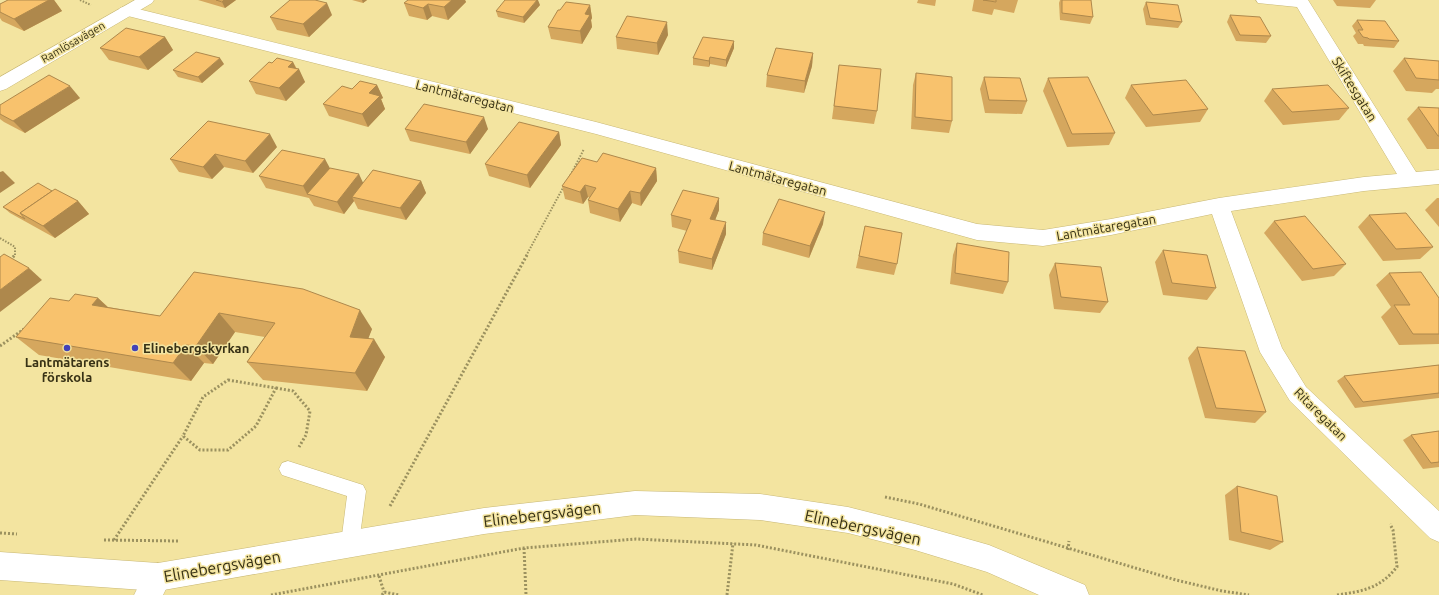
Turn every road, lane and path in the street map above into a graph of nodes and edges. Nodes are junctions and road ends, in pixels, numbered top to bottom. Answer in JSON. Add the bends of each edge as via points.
{"nodes":[{"id":1,"x":146,"y":0,"type":"edge"},
{"id":2,"x":1264,"y":0,"type":"edge"},
{"id":3,"x":1301,"y":1,"type":"edge"},
{"id":4,"x":126,"y":11,"type":"junction"},
{"id":5,"x":0,"y":85,"type":"edge"},
{"id":6,"x":596,"y":128,"type":"junction"},
{"id":7,"x":1439,"y":177,"type":"edge"},
{"id":8,"x":1410,"y":179,"type":"junction"},
{"id":9,"x":1219,"y":205,"type":"junction"},
{"id":10,"x":0,"y":238,"type":"edge"},
{"id":11,"x":5,"y":265,"type":"edge"},
{"id":12,"x":26,"y":328,"type":"edge"},
{"id":13,"x":0,"y":346,"type":"edge"},
{"id":14,"x":276,"y":388,"type":"junction"},
{"id":15,"x":183,"y":436,"type":"junction"},
{"id":16,"x":288,"y":469,"type":"joint"},
{"id":17,"x":1389,"y":523,"type":"dead end"},
{"id":18,"x":1439,"y":528,"type":"edge"},
{"id":19,"x":0,"y":532,"type":"edge"},
{"id":20,"x":7,"y":533,"type":"dead end"},
{"id":21,"x":102,"y":540,"type":"dead end"},
{"id":22,"x":114,"y":540,"type":"junction"},
{"id":23,"x":185,"y":540,"type":"dead end"},
{"id":24,"x":1069,"y":541,"type":"dead end"},
{"id":25,"x":360,"y":542,"type":"junction"},
{"id":26,"x":732,"y":543,"type":"junction"},
{"id":27,"x":1061,"y":545,"type":"dead end"},
{"id":28,"x":524,"y":548,"type":"junction"},
{"id":29,"x":1069,"y":549,"type":"junction"},
{"id":30,"x":0,"y":566,"type":"edge"},
{"id":31,"x":380,"y":576,"type":"junction"},
{"id":32,"x":153,"y":586,"type":"edge"},
{"id":33,"x":967,"y":589,"type":"junction"},
{"id":34,"x":383,"y":594,"type":"edge"},
{"id":35,"x":271,"y":595,"type":"edge"},
{"id":36,"x":399,"y":595,"type":"edge"},
{"id":37,"x":526,"y":595,"type":"edge"},
{"id":38,"x":727,"y":595,"type":"edge"},
{"id":39,"x":966,"y":595,"type":"edge"},
{"id":40,"x":983,"y":595,"type":"edge"},
{"id":41,"x":1075,"y":595,"type":"edge"},
{"id":42,"x":1249,"y":595,"type":"edge"},
{"id":43,"x":1337,"y":595,"type":"edge"}],
"edges":[{"from":1,"to":4,"type":"street","name":"Ramlösavägen"},
{"from":2,"to":3,"type":"street"},
{"from":3,"to":8,"type":"street","name":"Skiftesgatan"},
{"from":4,"to":5,"type":"street","name":"Ramlösavägen"},
{"from":4,"to":6,"type":"street","name":"Lantmätaregatan"},
{"from":6,"to":9,"type":"street","name":"Lantmätaregatan","via":[[977,232],[1043,238]]},
{"from":6,"to":25,"type":"path"},
{"from":7,"to":8,"type":"street","name":"Lantmätaregatan"},
{"from":8,"to":9,"type":"street","name":"Lantmätaregatan"},
{"from":9,"to":18,"type":"street","name":"Ritaregatan","via":[[1272,352],[1298,394]]},
{"from":10,"to":11,"type":"path","via":[[16,247],[15,256]]},
{"from":12,"to":13,"type":"path"},
{"from":14,"to":15,"type":"path","via":[[228,380],[203,397]]},
{"from":14,"to":15,"type":"path","via":[[256,426],[228,450],[200,450]]},
{"from":14,"to":16,"type":"path","via":[[293,391],[310,411],[306,435]]},
{"from":15,"to":22,"type":"path"},
{"from":16,"to":25,"type":"lane","via":[[357,492]]},
{"from":17,"to":43,"type":"path","via":[[1393,530],[1397,567],[1389,579],[1371,589]]},
{"from":19,"to":20,"type":"path"},
{"from":21,"to":22,"type":"path"},
{"from":22,"to":23,"type":"path"},
{"from":24,"to":29,"type":"path"},
{"from":25,"to":32,"type":"street","name":"Elinebergsvägen"},
{"from":25,"to":41,"type":"street","name":"Elinebergsvägen","via":[[484,521],[635,502],[760,507],[848,520],[915,537],[989,559]]},
{"from":26,"to":28,"type":"path","via":[[636,539]]},
{"from":26,"to":33,"type":"path","via":[[756,545],[953,584]]},
{"from":26,"to":38,"type":"path"},
{"from":27,"to":29,"type":"path"},
{"from":28,"to":31,"type":"path"},
{"from":28,"to":37,"type":"path"},
{"from":29,"to":42,"type":"path","via":[[1176,580]]},
{"from":30,"to":32,"type":"street","name":"Elinebergsvägen"},
{"from":31,"to":34,"type":"path"},
{"from":31,"to":35,"type":"path"},
{"from":33,"to":39,"type":"path"},
{"from":33,"to":40,"type":"path"},
{"from":34,"to":36,"type":"path"}]}
